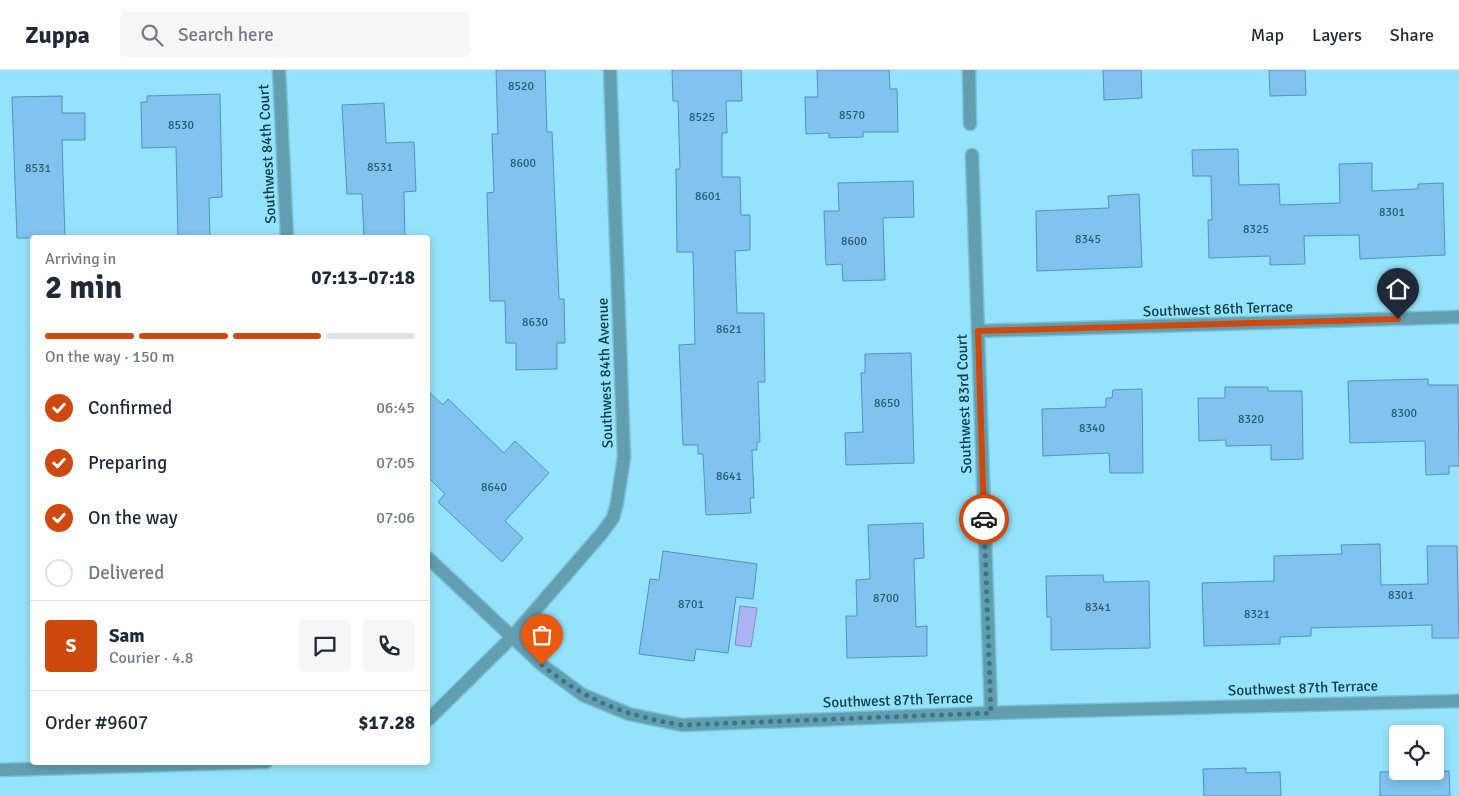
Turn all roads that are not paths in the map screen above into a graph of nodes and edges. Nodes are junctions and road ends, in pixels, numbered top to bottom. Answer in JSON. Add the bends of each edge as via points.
{"nodes":[{"id":1,"x":280,"y":70,"type":"edge"},
{"id":2,"x":610,"y":70,"type":"edge"},
{"id":3,"x":969,"y":70,"type":"edge"},
{"id":4,"x":970,"y":124,"type":"dead end"},
{"id":5,"x":972,"y":155,"type":"dead end"},
{"id":6,"x":287,"y":235,"type":"edge"},
{"id":7,"x":1459,"y":317,"type":"edge"},
{"id":8,"x":978,"y":331,"type":"junction"},
{"id":9,"x":430,"y":560,"type":"edge"},
{"id":10,"x":512,"y":637,"type":"junction"},
{"id":11,"x":1459,"y":700,"type":"edge"},
{"id":12,"x":991,"y":713,"type":"junction"},
{"id":13,"x":430,"y":718,"type":"edge"},
{"id":14,"x":166,"y":765,"type":"edge"},
{"id":15,"x":0,"y":770,"type":"edge"}],
"edges":[{"from":1,"to":6,"type":"street","name":"Southwest 84th Court"},
{"from":2,"to":10,"type":"street","name":"Southwest 84th Avenue","via":[[623,396],[624,457],[620,490],[613,518],[602,534]]},
{"from":3,"to":4,"type":"street"},
{"from":5,"to":8,"type":"street","name":"Southwest 83rd Court"},
{"from":7,"to":8,"type":"street","name":"Southwest 86th Terrace"},
{"from":8,"to":12,"type":"street","name":"Southwest 83rd Court"},
{"from":9,"to":10,"type":"street"},
{"from":10,"to":12,"type":"street","name":"Southwest 87th Terrace","via":[[583,695],[629,714],[682,725]]},
{"from":10,"to":13,"type":"street"},
{"from":11,"to":12,"type":"street","name":"Southwest 87th Terrace"},
{"from":14,"to":15,"type":"street"}]}
